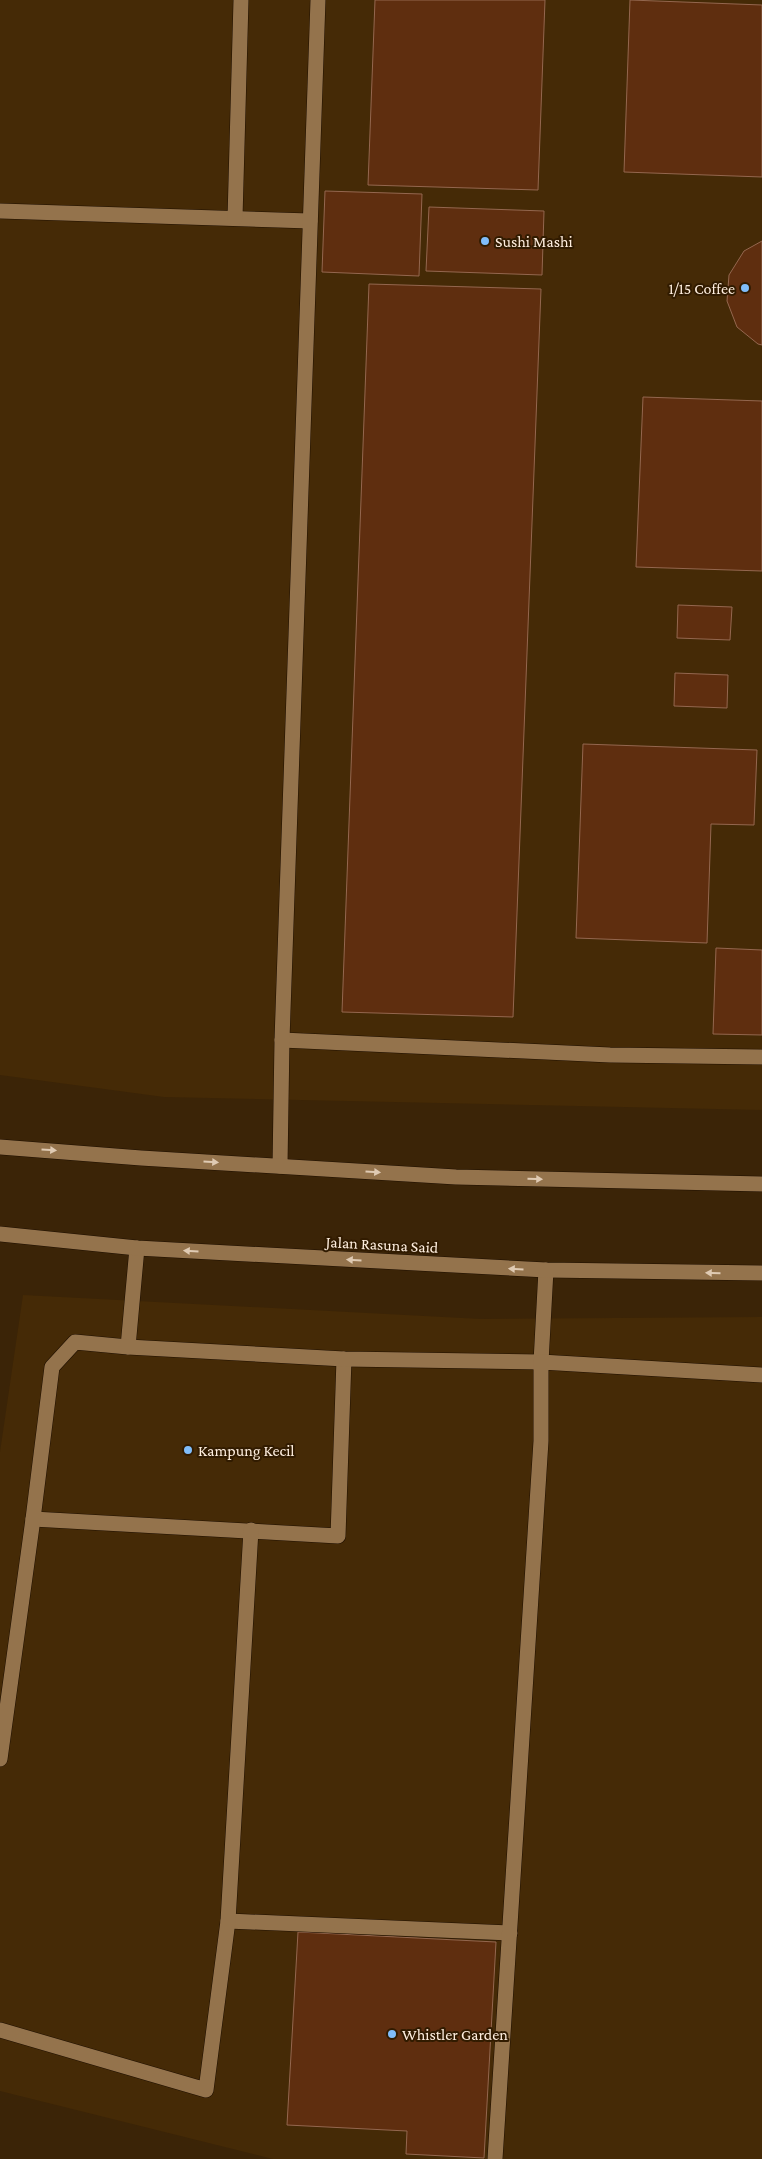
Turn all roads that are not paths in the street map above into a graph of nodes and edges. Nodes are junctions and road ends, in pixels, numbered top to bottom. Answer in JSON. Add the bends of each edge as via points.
{"nodes":[{"id":1,"x":241,"y":0,"type":"edge"},
{"id":2,"x":318,"y":0,"type":"edge"},
{"id":3,"x":0,"y":211,"type":"edge"},
{"id":4,"x":235,"y":218,"type":"junction"},
{"id":5,"x":310,"y":221,"type":"junction"},
{"id":6,"x":282,"y":1040,"type":"junction"},
{"id":7,"x":762,"y":1057,"type":"edge"},
{"id":8,"x":0,"y":1146,"type":"edge"},
{"id":9,"x":280,"y":1166,"type":"junction"},
{"id":10,"x":762,"y":1184,"type":"edge"},
{"id":11,"x":0,"y":1234,"type":"edge"},
{"id":12,"x":136,"y":1248,"type":"junction"},
{"id":13,"x":546,"y":1270,"type":"junction"},
{"id":14,"x":762,"y":1273,"type":"edge"},
{"id":15,"x":128,"y":1347,"type":"junction"},
{"id":16,"x":344,"y":1359,"type":"junction"},
{"id":17,"x":541,"y":1362,"type":"junction"},
{"id":18,"x":762,"y":1375,"type":"edge"},
{"id":19,"x":33,"y":1520,"type":"junction"},
{"id":20,"x":250,"y":1530,"type":"junction"},
{"id":21,"x":0,"y":1759,"type":"edge"},
{"id":22,"x":228,"y":1921,"type":"junction"},
{"id":23,"x":510,"y":1933,"type":"junction"},
{"id":24,"x":0,"y":2030,"type":"edge"},
{"id":25,"x":495,"y":2159,"type":"edge"}],
"edges":[{"from":1,"to":4,"type":"street"},
{"from":2,"to":5,"type":"street"},
{"from":3,"to":4,"type":"street"},
{"from":4,"to":5,"type":"street"},
{"from":5,"to":6,"type":"street"},
{"from":6,"to":7,"type":"street","via":[[610,1055]]},
{"from":6,"to":9,"type":"street"},
{"from":8,"to":9,"type":"street","one_way":true},
{"from":9,"to":10,"type":"street","one_way":true,"via":[[456,1177]]},
{"from":11,"to":12,"type":"street","name":"Jalan Rasuna Said"},
{"from":13,"to":12,"type":"street","name":"Jalan Rasuna Said","one_way":true},
{"from":12,"to":15,"type":"street"},
{"from":14,"to":13,"type":"street","name":"Jalan Rasuna Said","one_way":true},
{"from":13,"to":17,"type":"street"},
{"from":15,"to":16,"type":"street"},
{"from":15,"to":19,"type":"street","via":[[76,1342],[52,1367]]},
{"from":16,"to":17,"type":"street"},
{"from":16,"to":20,"type":"street","via":[[338,1536]]},
{"from":17,"to":18,"type":"street"},
{"from":17,"to":23,"type":"street","via":[[541,1440]]},
{"from":19,"to":20,"type":"street"},
{"from":19,"to":21,"type":"street"},
{"from":20,"to":22,"type":"street"},
{"from":22,"to":23,"type":"street"},
{"from":22,"to":24,"type":"street","via":[[206,2090]]},
{"from":23,"to":25,"type":"street"}]}
